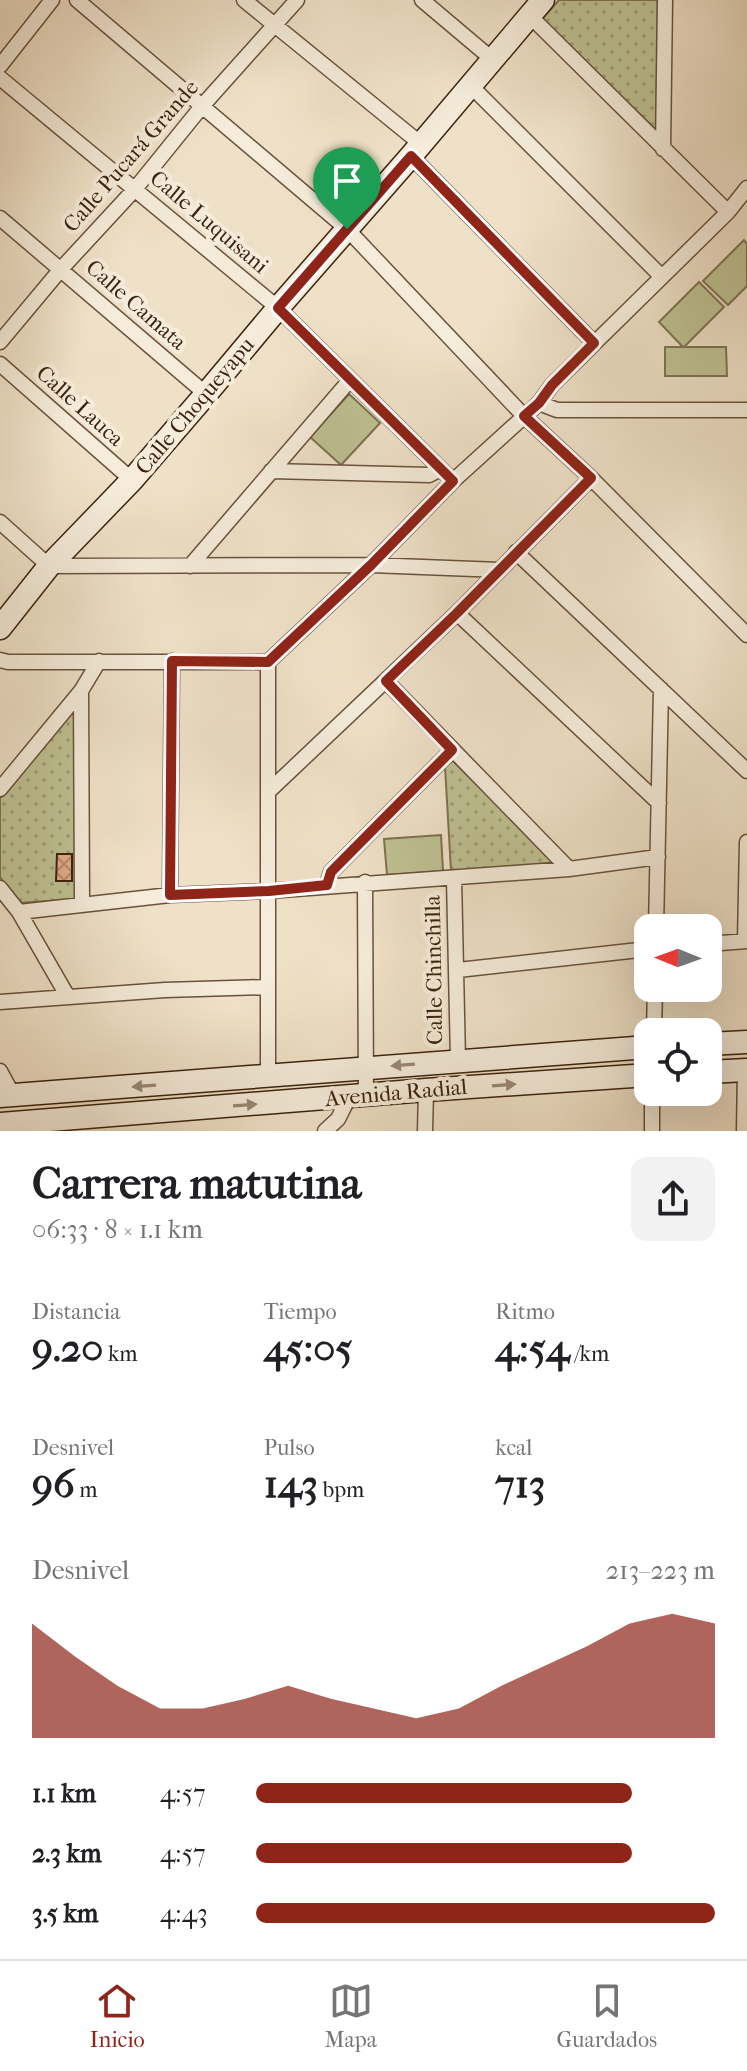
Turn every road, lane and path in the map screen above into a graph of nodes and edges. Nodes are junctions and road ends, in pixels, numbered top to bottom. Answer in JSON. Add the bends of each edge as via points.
{"nodes":[{"id":1,"x":77,"y":0,"type":"edge"},
{"id":2,"x":244,"y":0,"type":"edge"},
{"id":3,"x":297,"y":0,"type":"edge"},
{"id":4,"x":422,"y":0,"type":"edge"},
{"id":5,"x":665,"y":0,"type":"edge"},
{"id":6,"x":45,"y":2,"type":"edge"},
{"id":7,"x":536,"y":8,"type":"edge"},
{"id":8,"x":275,"y":25,"type":"junction"},
{"id":9,"x":492,"y":59,"type":"junction"},
{"id":10,"x":0,"y":66,"type":"edge"},
{"id":11,"x":0,"y":78,"type":"edge"},
{"id":12,"x":470,"y":85,"type":"junction"},
{"id":13,"x":203,"y":105,"type":"junction"},
{"id":14,"x":663,"y":149,"type":"junction"},
{"id":15,"x":416,"y":150,"type":"junction"},
{"id":16,"x":747,"y":188,"type":"edge"},
{"id":17,"x":135,"y":189,"type":"junction"},
{"id":18,"x":728,"y":212,"type":"junction"},
{"id":19,"x":0,"y":218,"type":"edge"},
{"id":20,"x":347,"y":229,"type":"junction"},
{"id":21,"x":61,"y":269,"type":"junction"},
{"id":22,"x":661,"y":276,"type":"junction"},
{"id":23,"x":278,"y":308,"type":"junction"},
{"id":24,"x":0,"y":342,"type":"edge"},
{"id":25,"x":594,"y":343,"type":"junction"},
{"id":26,"x":0,"y":364,"type":"edge"},
{"id":27,"x":350,"y":380,"type":"junction"},
{"id":28,"x":206,"y":394,"type":"junction"},
{"id":29,"x":539,"y":403,"type":"junction"},
{"id":30,"x":747,"y":410,"type":"edge"},
{"id":31,"x":524,"y":416,"type":"junction"},
{"id":32,"x":440,"y":469,"type":"junction"},
{"id":33,"x":271,"y":471,"type":"junction"},
{"id":34,"x":591,"y":478,"type":"junction"},
{"id":35,"x":132,"y":480,"type":"junction"},
{"id":36,"x":453,"y":481,"type":"junction"},
{"id":37,"x":0,"y":522,"type":"edge"},
{"id":38,"x":516,"y":552,"type":"junction"},
{"id":39,"x":371,"y":565,"type":"junction"},
{"id":40,"x":49,"y":566,"type":"junction"},
{"id":41,"x":190,"y":566,"type":"junction"},
{"id":42,"x":500,"y":570,"type":"junction"},
{"id":43,"x":457,"y":613,"type":"junction"},
{"id":44,"x":0,"y":628,"type":"edge"},
{"id":45,"x":747,"y":635,"type":"edge"},
{"id":46,"x":0,"y":660,"type":"edge"},
{"id":47,"x":99,"y":661,"type":"junction"},
{"id":48,"x":172,"y":661,"type":"junction"},
{"id":49,"x":268,"y":662,"type":"junction"},
{"id":50,"x":386,"y":681,"type":"junction"},
{"id":51,"x":661,"y":689,"type":"junction"},
{"id":52,"x":81,"y":691,"type":"junction"},
{"id":53,"x":452,"y":750,"type":"junction"},
{"id":54,"x":747,"y":771,"type":"edge"},
{"id":55,"x":0,"y":789,"type":"edge"},
{"id":56,"x":269,"y":791,"type":"junction"},
{"id":57,"x":659,"y":803,"type":"junction"},
{"id":58,"x":747,"y":842,"type":"edge"},
{"id":59,"x":658,"y":857,"type":"junction"},
{"id":60,"x":569,"y":869,"type":"junction"},
{"id":61,"x":454,"y":878,"type":"junction"},
{"id":62,"x":365,"y":882,"type":"junction"},
{"id":63,"x":327,"y":885,"type":"junction"},
{"id":64,"x":0,"y":888,"type":"edge"},
{"id":65,"x":269,"y":891,"type":"junction"},
{"id":66,"x":170,"y":895,"type":"junction"},
{"id":67,"x":82,"y":904,"type":"junction"},
{"id":68,"x":19,"y":912,"type":"junction"},
{"id":69,"x":656,"y":914,"type":"edge"},
{"id":70,"x":746,"y":941,"type":"edge"},
{"id":71,"x":722,"y":943,"type":"edge"},
{"id":72,"x":634,"y":951,"type":"edge"},
{"id":73,"x":458,"y":970,"type":"junction"},
{"id":74,"x":268,"y":987,"type":"junction"},
{"id":75,"x":68,"y":997,"type":"junction"},
{"id":76,"x":0,"y":1002,"type":"edge"},
{"id":77,"x":747,"y":1042,"type":"edge"},
{"id":78,"x":722,"y":1043,"type":"edge"},
{"id":79,"x":634,"y":1048,"type":"edge"},
{"id":80,"x":458,"y":1061,"type":"junction"},
{"id":81,"x":364,"y":1068,"type":"junction"},
{"id":82,"x":746,"y":1070,"type":"edge"},
{"id":83,"x":0,"y":1071,"type":"edge"},
{"id":84,"x":722,"y":1071,"type":"edge"},
{"id":85,"x":268,"y":1076,"type":"junction"},
{"id":86,"x":634,"y":1076,"type":"edge"},
{"id":87,"x":85,"y":1090,"type":"junction"},
{"id":88,"x":426,"y":1090,"type":"junction"},
{"id":89,"x":7,"y":1096,"type":"edge"},
{"id":90,"x":358,"y":1096,"type":"junction"},
{"id":91,"x":652,"y":1106,"type":"edge"},
{"id":92,"x":87,"y":1117,"type":"junction"},
{"id":93,"x":130,"y":1122,"type":"edge"},
{"id":94,"x":0,"y":1124,"type":"edge"},
{"id":95,"x":325,"y":1131,"type":"edge"},
{"id":96,"x":425,"y":1131,"type":"edge"},
{"id":97,"x":652,"y":1131,"type":"edge"},
{"id":98,"x":744,"y":1131,"type":"edge"}],
"edges":[{"from":1,"to":13,"type":"street"},
{"from":2,"to":8,"type":"street"},
{"from":3,"to":8,"type":"street","name":"Calle Pucará Grande"},
{"from":4,"to":9,"type":"street"},
{"from":5,"to":14,"type":"street"},
{"from":6,"to":10,"type":"street"},
{"from":7,"to":9,"type":"street","name":"Calle Choqueyapu"},
{"from":7,"to":14,"type":"street"},
{"from":8,"to":13,"type":"street","name":"Calle Pucará Grande"},
{"from":8,"to":15,"type":"street"},
{"from":9,"to":12,"type":"street","name":"Calle Choqueyapu"},
{"from":11,"to":17,"type":"street","name":"Calle Luquisani"},
{"from":12,"to":15,"type":"street","name":"Calle Choqueyapu"},
{"from":12,"to":22,"type":"street"},
{"from":13,"to":17,"type":"street","name":"Calle Pucará Grande"},
{"from":13,"to":20,"type":"street"},
{"from":14,"to":18,"type":"street"},
{"from":15,"to":20,"type":"street","name":"Calle Choqueyapu"},
{"from":15,"to":25,"type":"street"},
{"from":16,"to":18,"type":"street"},
{"from":17,"to":21,"type":"street","name":"Calle Pucará Grande"},
{"from":17,"to":23,"type":"street","name":"Calle Luquisani"},
{"from":18,"to":22,"type":"street"},
{"from":19,"to":21,"type":"street","name":"Calle Camata"},
{"from":20,"to":23,"type":"street","name":"Calle Choqueyapu"},
{"from":20,"to":31,"type":"street"},
{"from":21,"to":24,"type":"street","name":"Calle Pucará Grande"},
{"from":21,"to":28,"type":"street","name":"Calle Camata"},
{"from":22,"to":25,"type":"street"},
{"from":23,"to":27,"type":"street","name":"Calle Luquisani"},
{"from":23,"to":28,"type":"street","name":"Calle Choqueyapu"},
{"from":25,"to":29,"type":"street"},
{"from":26,"to":35,"type":"street","name":"Calle Lauca"},
{"from":27,"to":32,"type":"street","name":"Calle Luquisani"},
{"from":27,"to":33,"type":"street"},
{"from":28,"to":35,"type":"street","name":"Calle Choqueyapu"},
{"from":29,"to":30,"type":"street","via":[[557,410]]},
{"from":29,"to":31,"type":"street"},
{"from":31,"to":34,"type":"street"},
{"from":31,"to":36,"type":"street"},
{"from":32,"to":33,"type":"street","via":[[429,475]]},
{"from":32,"to":36,"type":"street","name":"Calle Luquisani"},
{"from":33,"to":41,"type":"street"},
{"from":34,"to":38,"type":"street"},
{"from":34,"to":45,"type":"street"},
{"from":35,"to":40,"type":"street","name":"Calle Choqueyapu"},
{"from":36,"to":39,"type":"street"},
{"from":37,"to":40,"type":"street"},
{"from":38,"to":42,"type":"street"},
{"from":38,"to":51,"type":"street"},
{"from":39,"to":41,"type":"street"},
{"from":39,"to":42,"type":"street"},
{"from":39,"to":49,"type":"street"},
{"from":40,"to":41,"type":"street"},
{"from":40,"to":44,"type":"street","name":"Calle Choqueyapu"},
{"from":42,"to":43,"type":"street"},
{"from":43,"to":50,"type":"street"},
{"from":43,"to":57,"type":"street"},
{"from":46,"to":47,"type":"street"},
{"from":47,"to":48,"type":"street"},
{"from":47,"to":52,"type":"street"},
{"from":48,"to":49,"type":"street"},
{"from":48,"to":66,"type":"street"},
{"from":49,"to":56,"type":"street"},
{"from":50,"to":53,"type":"street"},
{"from":50,"to":56,"type":"street"},
{"from":51,"to":54,"type":"street"},
{"from":51,"to":57,"type":"street"},
{"from":52,"to":55,"type":"street"},
{"from":52,"to":67,"type":"street"},
{"from":53,"to":60,"type":"street"},
{"from":53,"to":63,"type":"street","via":[[331,872]]},
{"from":56,"to":65,"type":"street"},
{"from":57,"to":59,"type":"street"},
{"from":58,"to":70,"type":"street"},
{"from":59,"to":60,"type":"street"},
{"from":59,"to":69,"type":"street"},
{"from":60,"to":61,"type":"street"},
{"from":61,"to":62,"type":"street"},
{"from":61,"to":73,"type":"street","name":"Calle Chinchilla"},
{"from":62,"to":63,"type":"street"},
{"from":62,"to":81,"type":"street"},
{"from":63,"to":65,"type":"street"},
{"from":64,"to":68,"type":"street"},
{"from":65,"to":66,"type":"street"},
{"from":65,"to":74,"type":"street"},
{"from":66,"to":67,"type":"street"},
{"from":67,"to":68,"type":"street"},
{"from":68,"to":75,"type":"street"},
{"from":70,"to":71,"type":"street"},
{"from":72,"to":73,"type":"street"},
{"from":73,"to":80,"type":"street","name":"Calle Chinchilla"},
{"from":74,"to":75,"type":"street"},
{"from":74,"to":85,"type":"street"},
{"from":75,"to":76,"type":"street"},
{"from":77,"to":78,"type":"street"},
{"from":79,"to":80,"type":"street","name":"Avenida Radial"},
{"from":80,"to":81,"type":"street","name":"Avenida Radial","one_way":true},
{"from":81,"to":85,"type":"street","name":"Avenida Radial"},
{"from":81,"to":90,"type":"street"},
{"from":82,"to":84,"type":"street"},
{"from":82,"to":98,"type":"street"},
{"from":83,"to":89,"type":"street"},
{"from":85,"to":87,"type":"street","name":"Avenida Radial","one_way":true},
{"from":88,"to":86,"type":"street","name":"Avenida Radial","one_way":true},
{"from":87,"to":89,"type":"street","name":"Avenida Radial"},
{"from":87,"to":92,"type":"street"},
{"from":88,"to":90,"type":"street","name":"Avenida Radial"},
{"from":88,"to":96,"type":"street"},
{"from":93,"to":90,"type":"street","name":"Avenida Radial","one_way":true},
{"from":90,"to":95,"type":"street"},
{"from":91,"to":97,"type":"street"},
{"from":92,"to":93,"type":"street","name":"Avenida Radial"},
{"from":92,"to":94,"type":"street","name":"Avenida Radial"}]}
